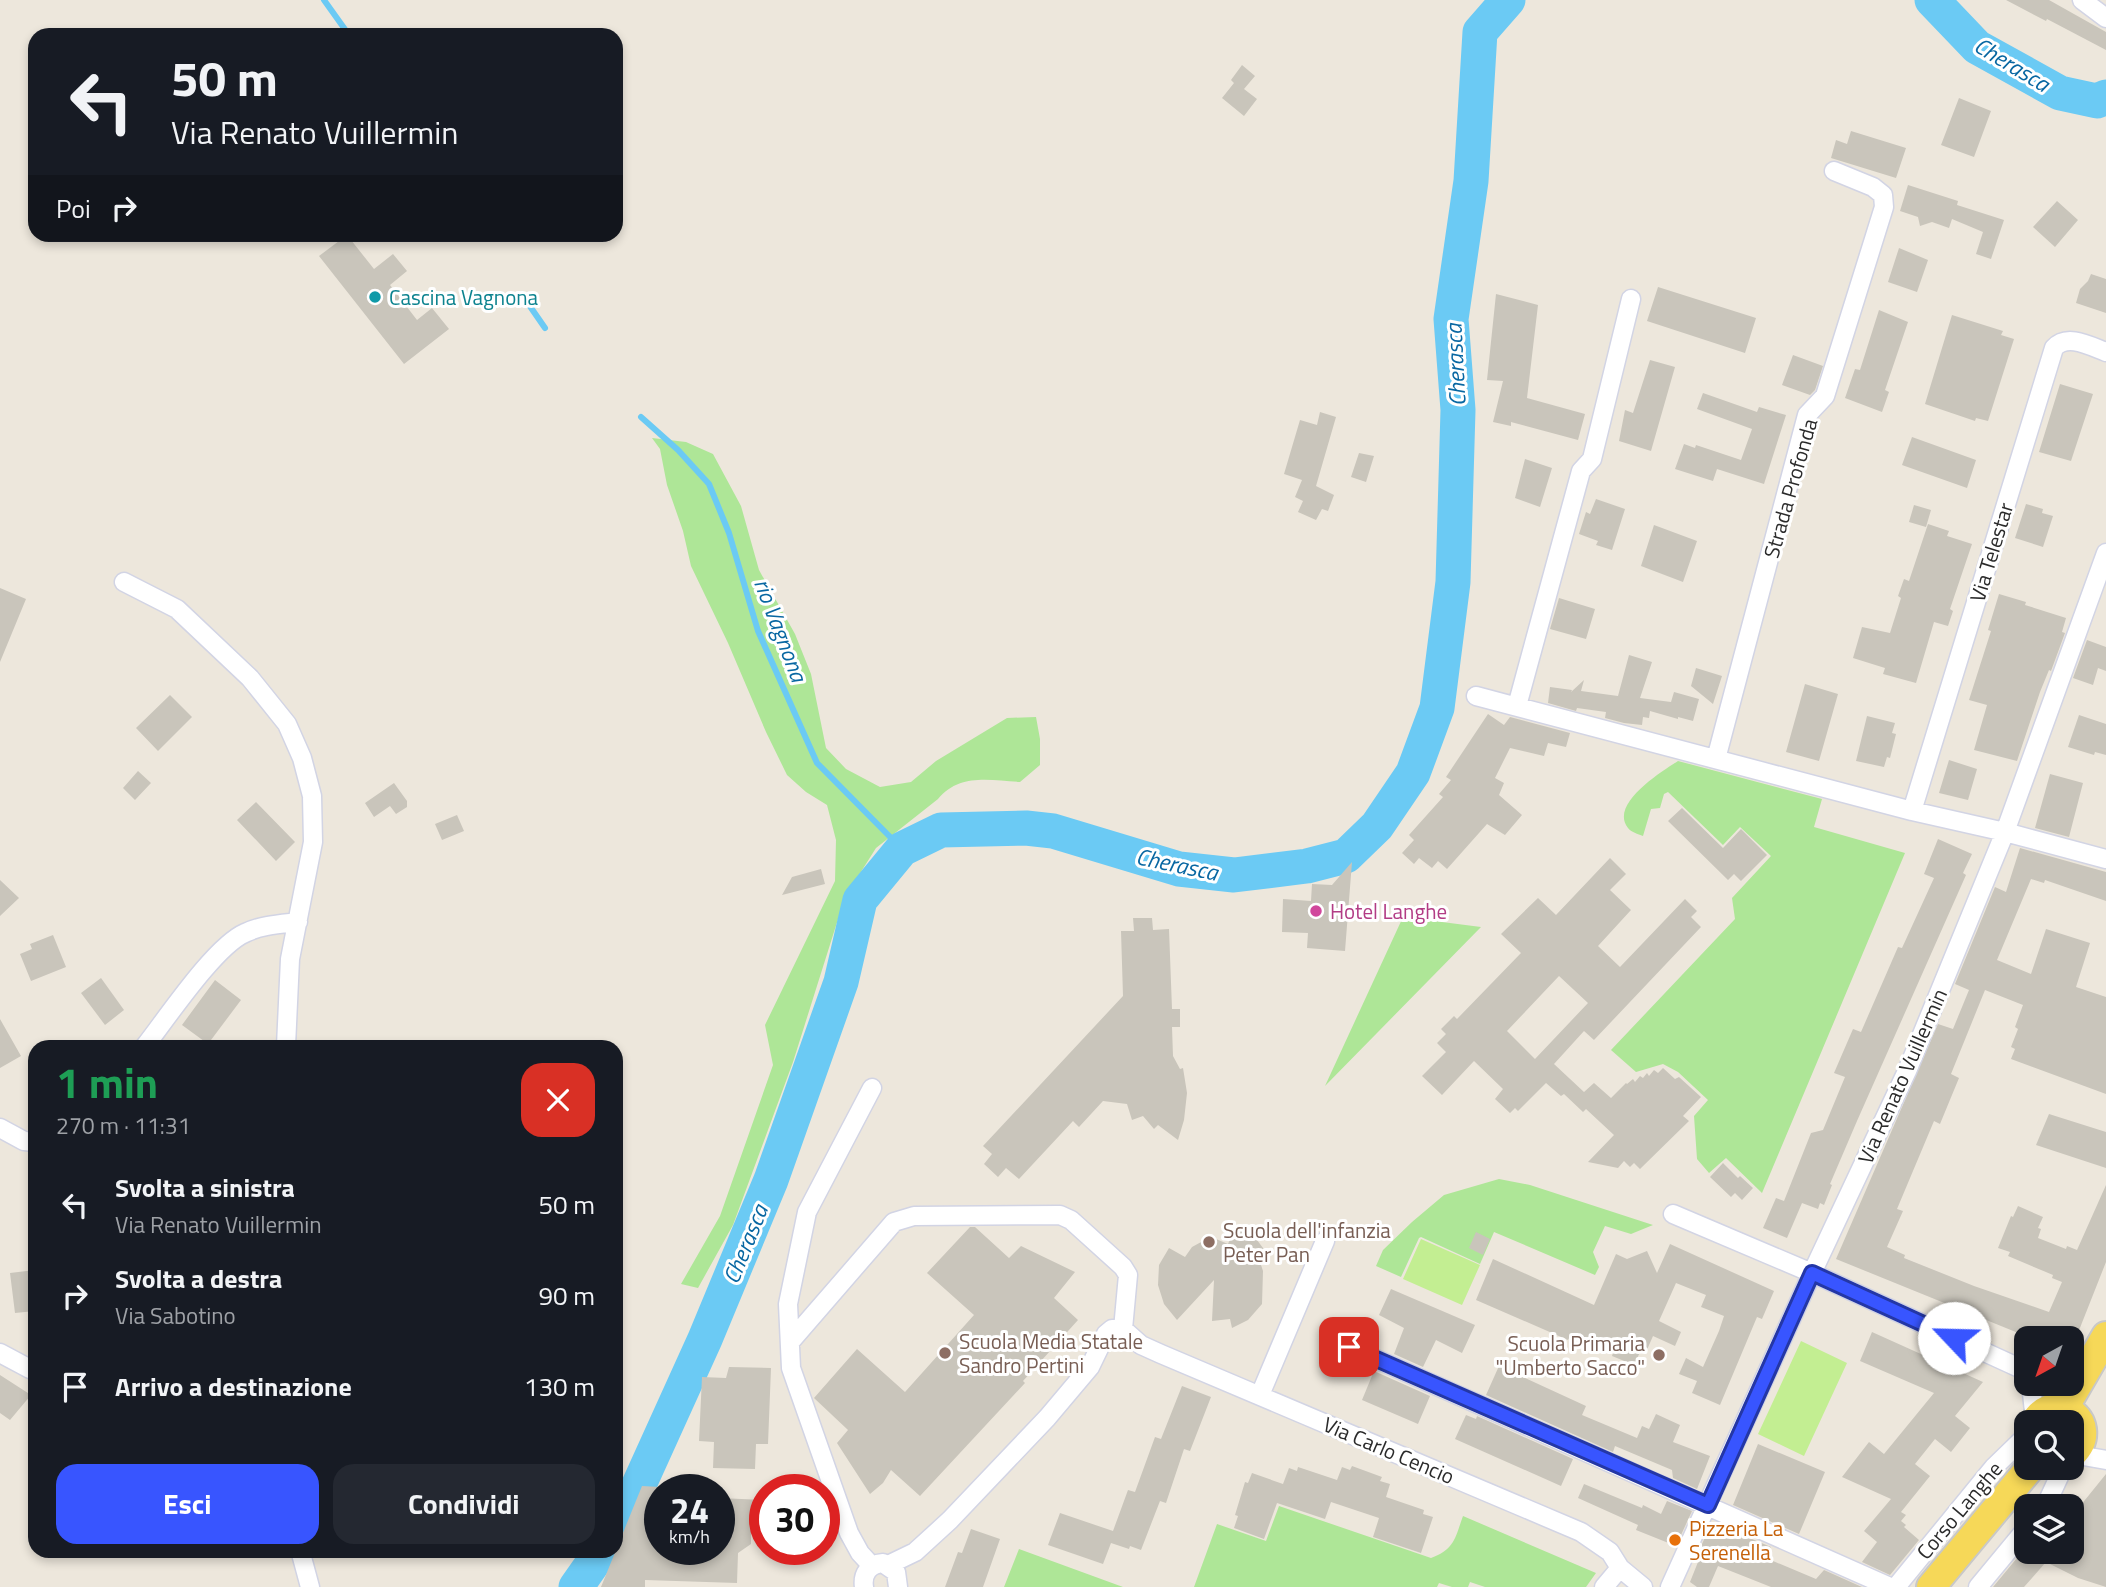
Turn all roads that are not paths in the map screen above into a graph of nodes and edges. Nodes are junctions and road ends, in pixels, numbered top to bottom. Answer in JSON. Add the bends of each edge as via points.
{"nodes":[{"id":1,"x":2082,"y":0,"type":"edge"},
{"id":2,"x":2106,"y":18,"type":"edge"},
{"id":3,"x":1834,"y":171,"type":"dead end"},
{"id":4,"x":1631,"y":299,"type":"dead end"},
{"id":5,"x":2106,"y":352,"type":"edge"},
{"id":6,"x":2106,"y":553,"type":"edge"},
{"id":7,"x":124,"y":582,"type":"dead end"},
{"id":8,"x":1476,"y":696,"type":"dead end"},
{"id":9,"x":1517,"y":706,"type":"junction"},
{"id":10,"x":1716,"y":759,"type":"junction"},
{"id":11,"x":1912,"y":811,"type":"junction"},
{"id":12,"x":2005,"y":832,"type":"junction"},
{"id":13,"x":2106,"y":859,"type":"edge"},
{"id":14,"x":299,"y":922,"type":"junction"},
{"id":15,"x":150,"y":1040,"type":"edge"},
{"id":16,"x":286,"y":1040,"type":"edge"},
{"id":17,"x":872,"y":1088,"type":"dead end"},
{"id":18,"x":0,"y":1128,"type":"edge"},
{"id":19,"x":28,"y":1141,"type":"edge"},
{"id":20,"x":1673,"y":1214,"type":"dead end"},
{"id":21,"x":1325,"y":1241,"type":"dead end"},
{"id":22,"x":1812,"y":1273,"type":"junction"},
{"id":23,"x":1123,"y":1329,"type":"junction"},
{"id":24,"x":2106,"y":1336,"type":"edge"},
{"id":25,"x":790,"y":1342,"type":"junction"},
{"id":26,"x":2106,"y":1344,"type":"edge"},
{"id":27,"x":1349,"y":1347,"type":"dead end"},
{"id":28,"x":0,"y":1353,"type":"edge"},
{"id":29,"x":2014,"y":1366,"type":"edge"},
{"id":30,"x":28,"y":1368,"type":"edge"},
{"id":31,"x":1260,"y":1395,"type":"junction"},
{"id":32,"x":2063,"y":1410,"type":"edge"},
{"id":33,"x":2066,"y":1410,"type":"edge"},
{"id":34,"x":2084,"y":1444,"type":"edge"},
{"id":35,"x":2014,"y":1453,"type":"edge"},
{"id":36,"x":2106,"y":1459,"type":"edge"},
{"id":37,"x":2020,"y":1480,"type":"edge"},
{"id":38,"x":1708,"y":1505,"type":"junction"},
{"id":39,"x":2014,"y":1544,"type":"edge"},
{"id":40,"x":302,"y":1558,"type":"edge"},
{"id":41,"x":880,"y":1565,"type":"junction"},
{"id":42,"x":1620,"y":1568,"type":"junction"},
{"id":43,"x":310,"y":1587,"type":"edge"},
{"id":44,"x":864,"y":1587,"type":"edge"},
{"id":45,"x":898,"y":1587,"type":"edge"},
{"id":46,"x":1604,"y":1587,"type":"edge"},
{"id":47,"x":1643,"y":1587,"type":"edge"},
{"id":48,"x":1670,"y":1587,"type":"edge"},
{"id":49,"x":1889,"y":1587,"type":"edge"},
{"id":50,"x":1896,"y":1587,"type":"edge"},
{"id":51,"x":1931,"y":1587,"type":"edge"},
{"id":52,"x":1978,"y":1587,"type":"edge"}],
"edges":[{"from":1,"to":2,"type":"street"},
{"from":3,"to":10,"type":"street","name":"Strada Profonda","via":[[1873,187],[1883,195],[1884,207],[1825,396],[1807,415]]},
{"from":4,"to":9,"type":"street","via":[[1592,459],[1581,471]]},
{"from":5,"to":11,"type":"street","name":"Via Telestar","via":[[2068,340],[2054,348]]},
{"from":6,"to":12,"type":"street","name":"Via Renato Vuillermin"},
{"from":7,"to":14,"type":"street","via":[[177,609],[250,678],[287,724],[312,796],[313,842]]},
{"from":8,"to":9,"type":"street"},
{"from":9,"to":10,"type":"street"},
{"from":10,"to":11,"type":"street"},
{"from":11,"to":12,"type":"street"},
{"from":12,"to":13,"type":"street"},
{"from":12,"to":22,"type":"street","name":"Via Renato Vuillermin","via":[[1908,1070]]},
{"from":14,"to":15,"type":"street","via":[[244,933],[216,956]]},
{"from":14,"to":16,"type":"street","via":[[290,958]]},
{"from":17,"to":25,"type":"street","via":[[807,1212],[788,1304]]},
{"from":18,"to":19,"type":"street"},
{"from":20,"to":22,"type":"street"},
{"from":21,"to":31,"type":"street"},
{"from":22,"to":29,"type":"street"},
{"from":22,"to":38,"type":"street","name":"Via Renato Vuillermin"},
{"from":23,"to":25,"type":"street","via":[[1128,1275],[1071,1220],[1060,1215],[914,1216],[894,1222]]},
{"from":23,"to":31,"type":"street","name":"Via Carlo Cencio","via":[[1141,1345]]},
{"from":23,"to":41,"type":"street","via":[[1106,1334],[1090,1367],[950,1520],[915,1552]]},
{"from":24,"to":32,"type":"main road"},
{"from":25,"to":41,"type":"street","via":[[791,1368],[849,1533],[860,1553]]},
{"from":26,"to":33,"type":"main road","via":[[2098,1371]]},
{"from":27,"to":38,"type":"street"},
{"from":28,"to":30,"type":"street"},
{"from":31,"to":42,"type":"street","name":"Via Carlo Cencio","via":[[1581,1532],[1610,1552]]},
{"from":34,"to":36,"type":"street"},
{"from":35,"to":50,"type":"street","name":"Corso Langhe","via":[[1994,1467]]},
{"from":37,"to":51,"type":"main road","name":"Corso Langhe"},
{"from":38,"to":48,"type":"street","name":"Via Renato Vuillermin"},
{"from":38,"to":49,"type":"street"},
{"from":39,"to":52,"type":"street"},
{"from":40,"to":43,"type":"street"},
{"from":41,"to":44,"type":"street","via":[[865,1574]]},
{"from":41,"to":45,"type":"street","via":[[896,1572]]},
{"from":42,"to":46,"type":"street"},
{"from":42,"to":47,"type":"street","name":"Via Carlo Cencio"}]}
